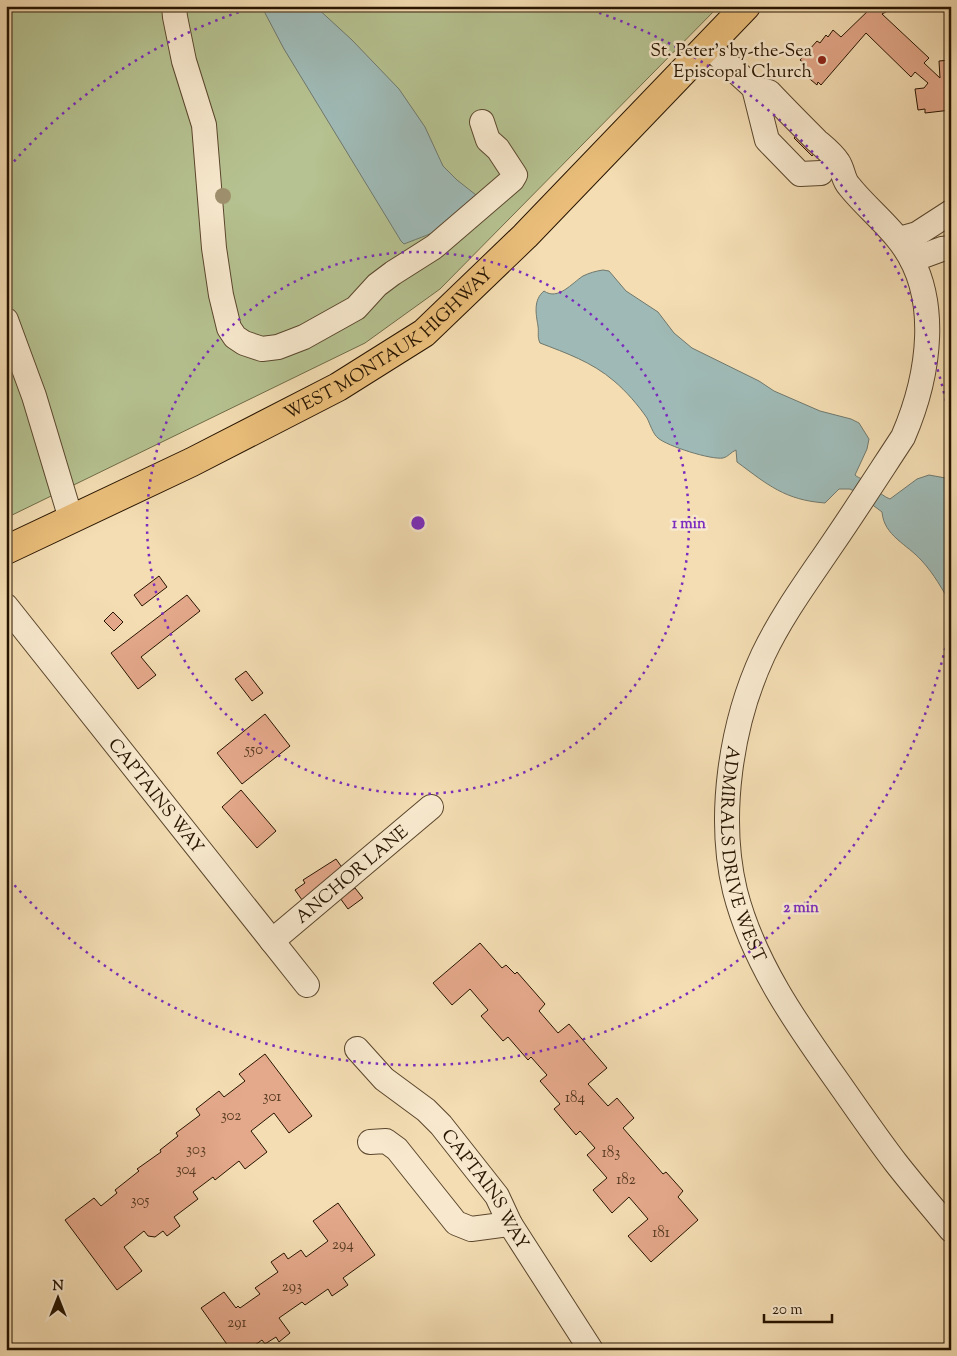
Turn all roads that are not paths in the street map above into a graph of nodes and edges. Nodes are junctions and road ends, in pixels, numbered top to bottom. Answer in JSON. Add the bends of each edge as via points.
{"nodes":[{"id":1,"x":174,"y":6,"type":"edge"},
{"id":2,"x":746,"y":6,"type":"edge"},
{"id":3,"x":708,"y":48,"type":"junction"},
{"id":4,"x":754,"y":88,"type":"junction"},
{"id":5,"x":482,"y":122,"type":"dead end"},
{"id":6,"x":847,"y":184,"type":"junction"},
{"id":7,"x":951,"y":212,"type":"edge"},
{"id":8,"x":899,"y":239,"type":"junction"},
{"id":9,"x":951,"y":248,"type":"edge"},
{"id":10,"x":912,"y":260,"type":"junction"},
{"id":11,"x":6,"y":320,"type":"edge"},
{"id":12,"x":71,"y":519,"type":"junction"},
{"id":13,"x":6,"y":550,"type":"edge"},
{"id":14,"x":6,"y":606,"type":"edge"},
{"id":15,"x":431,"y":807,"type":"dead end"},
{"id":16,"x":272,"y":941,"type":"junction"},
{"id":17,"x":307,"y":985,"type":"dead end"},
{"id":18,"x":357,"y":1049,"type":"dead end"},
{"id":19,"x":370,"y":1142,"type":"dead end"},
{"id":20,"x":510,"y":1224,"type":"junction"},
{"id":21,"x":951,"y":1230,"type":"edge"},
{"id":22,"x":591,"y":1350,"type":"edge"}],
"edges":[{"from":1,"to":5,"type":"street","via":[[184,61],[204,125],[221,295],[229,328],[244,343],[262,349],[278,347],[356,308],[385,279],[434,247],[512,180],[515,175],[488,140]]},
{"from":2,"to":3,"type":"main road","name":"WEST MONTAUK HIGHWAY"},
{"from":3,"to":4,"type":"street"},
{"from":3,"to":12,"type":"main road","name":"WEST MONTAUK HIGHWAY","via":[[525,236],[424,333],[338,386],[192,462]]},
{"from":4,"to":6,"type":"street","via":[[769,92],[838,162]]},
{"from":4,"to":6,"type":"street","via":[[767,140],[800,174],[821,173]]},
{"from":6,"to":8,"type":"street","name":"ADMIRALS DRIVE WEST"},
{"from":7,"to":8,"type":"street","via":[[917,234]]},
{"from":8,"to":10,"type":"street","name":"ADMIRALS DRIVE WEST"},
{"from":9,"to":10,"type":"street"},
{"from":10,"to":21,"type":"street","name":"ADMIRALS DRIVE WEST","via":[[924,291],[926,318],[926,355],[920,389],[903,437],[795,598],[763,656],[749,690],[731,762],[728,805],[730,860],[735,890],[746,922],[775,986],[814,1048],[890,1155]]},
{"from":11,"to":12,"type":"street","via":[[34,396]]},
{"from":12,"to":13,"type":"main road","name":"WEST MONTAUK HIGHWAY"},
{"from":14,"to":16,"type":"street","name":"CAPTAINS WAY"},
{"from":15,"to":16,"type":"street","name":"ANCHOR LANE"},
{"from":16,"to":17,"type":"street","name":"CAPTAINS WAY"},
{"from":18,"to":20,"type":"street","name":"CAPTAINS WAY","via":[[384,1079],[441,1125],[497,1196]]},
{"from":19,"to":20,"type":"street","via":[[386,1141],[396,1149],[456,1223],[471,1229]]},
{"from":20,"to":22,"type":"street","name":"CAPTAINS WAY"}]}
